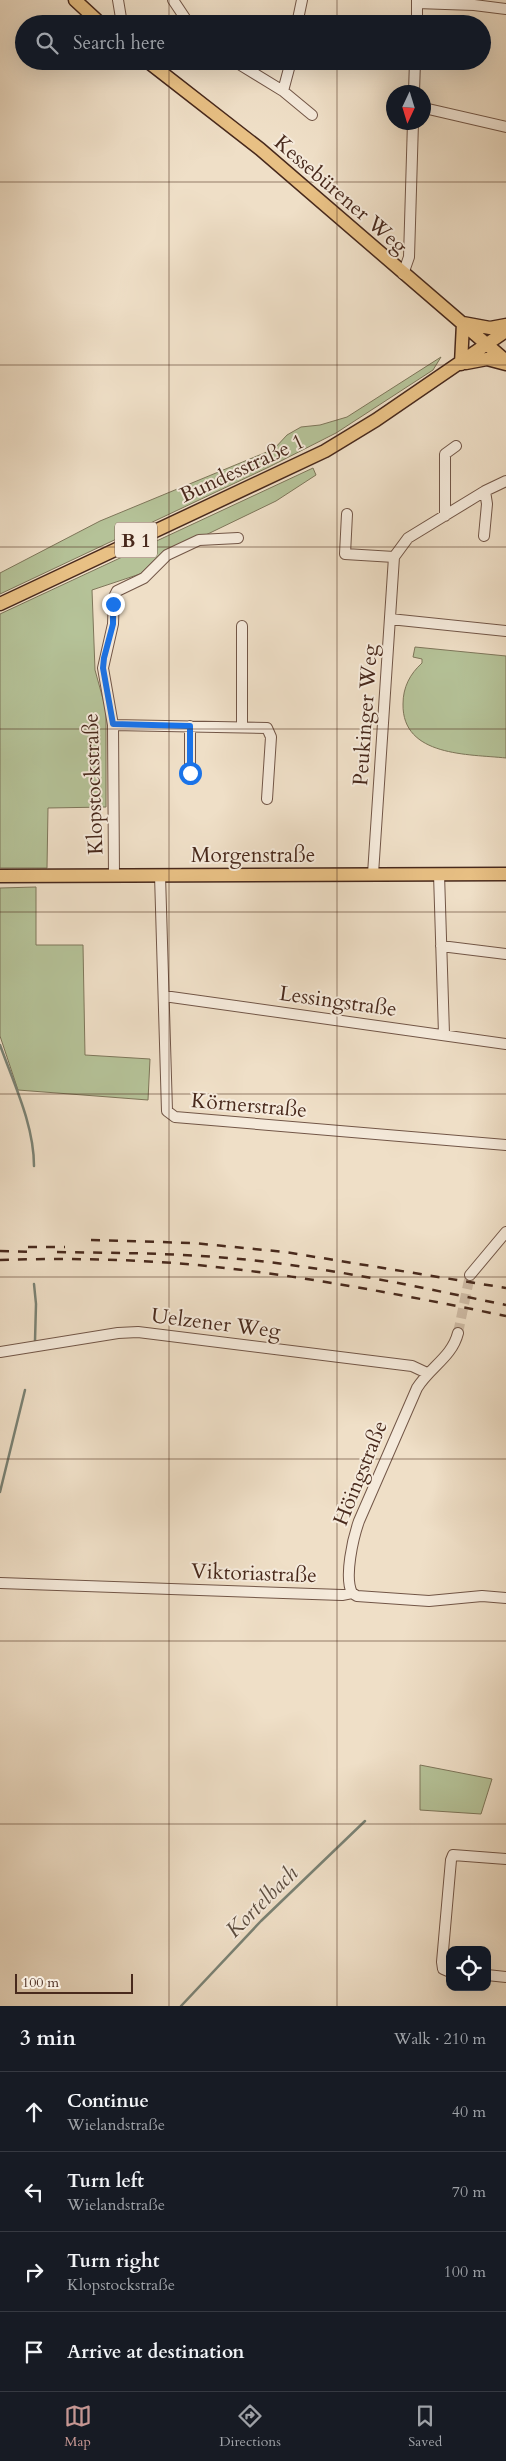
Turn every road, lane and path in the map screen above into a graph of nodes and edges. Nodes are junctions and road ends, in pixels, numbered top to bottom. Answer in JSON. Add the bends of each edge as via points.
{"nodes":[{"id":1,"x":74,"y":0,"type":"edge"},
{"id":2,"x":118,"y":0,"type":"edge"},
{"id":3,"x":172,"y":0,"type":"edge"},
{"id":4,"x":302,"y":0,"type":"edge"},
{"id":5,"x":417,"y":1,"type":"edge"},
{"id":6,"x":506,"y":9,"type":"edge"},
{"id":7,"x":91,"y":15,"type":"edge"},
{"id":8,"x":120,"y":15,"type":"edge"},
{"id":9,"x":183,"y":15,"type":"edge"},
{"id":10,"x":300,"y":15,"type":"edge"},
{"id":11,"x":416,"y":15,"type":"edge"},
{"id":12,"x":159,"y":70,"type":"edge"},
{"id":13,"x":249,"y":70,"type":"edge"},
{"id":14,"x":289,"y":70,"type":"edge"},
{"id":15,"x":415,"y":70,"type":"edge"},
{"id":16,"x":414,"y":85,"type":"edge"},
{"id":17,"x":283,"y":91,"type":"junction"},
{"id":18,"x":431,"y":110,"type":"edge"},
{"id":19,"x":312,"y":115,"type":"dead end"},
{"id":20,"x":506,"y":127,"type":"edge"},
{"id":21,"x":413,"y":130,"type":"edge"},
{"id":22,"x":403,"y":274,"type":"junction"},
{"id":23,"x":463,"y":324,"type":"junction"},
{"id":24,"x":506,"y":325,"type":"edge"},
{"id":25,"x":506,"y":331,"type":"edge"},
{"id":26,"x":486,"y":345,"type":"junction"},
{"id":27,"x":506,"y":363,"type":"edge"},
{"id":28,"x":461,"y":364,"type":"junction"},
{"id":29,"x":456,"y":446,"type":"dead end"},
{"id":30,"x":506,"y":481,"type":"edge"},
{"id":31,"x":485,"y":491,"type":"junction"},
{"id":32,"x":347,"y":514,"type":"dead end"},
{"id":33,"x":444,"y":516,"type":"junction"},
{"id":34,"x":484,"y":536,"type":"dead end"},
{"id":35,"x":238,"y":538,"type":"dead end"},
{"id":36,"x":394,"y":557,"type":"junction"},
{"id":37,"x":0,"y":604,"type":"edge"},
{"id":38,"x":390,"y":620,"type":"junction"},
{"id":39,"x":242,"y":626,"type":"dead end"},
{"id":40,"x":506,"y":631,"type":"edge"},
{"id":41,"x":113,"y":724,"type":"junction"},
{"id":42,"x":190,"y":726,"type":"junction"},
{"id":43,"x":242,"y":726,"type":"junction"},
{"id":44,"x":190,"y":773,"type":"dead end"},
{"id":45,"x":267,"y":799,"type":"dead end"},
{"id":46,"x":373,"y":874,"type":"junction"},
{"id":47,"x":440,"y":874,"type":"junction"},
{"id":48,"x":506,"y":874,"type":"edge"},
{"id":49,"x":160,"y":875,"type":"junction"},
{"id":50,"x":0,"y":876,"type":"edge"},
{"id":51,"x":114,"y":876,"type":"junction"},
{"id":52,"x":441,"y":946,"type":"junction"},
{"id":53,"x":506,"y":954,"type":"edge"},
{"id":54,"x":164,"y":996,"type":"junction"},
{"id":55,"x":444,"y":1034,"type":"junction"},
{"id":56,"x":506,"y":1044,"type":"edge"},
{"id":57,"x":506,"y":1145,"type":"edge"},
{"id":58,"x":506,"y":1232,"type":"edge"},
{"id":59,"x":470,"y":1275,"type":"tunnel mouth"},
{"id":60,"x":458,"y":1333,"type":"tunnel mouth"},
{"id":61,"x":0,"y":1352,"type":"edge"},
{"id":62,"x":428,"y":1373,"type":"junction"},
{"id":63,"x":0,"y":1583,"type":"edge"},
{"id":64,"x":352,"y":1593,"type":"junction"},
{"id":65,"x":506,"y":1598,"type":"edge"},
{"id":66,"x":506,"y":1859,"type":"edge"},
{"id":67,"x":446,"y":1970,"type":"edge"},
{"id":68,"x":491,"y":1976,"type":"edge"},
{"id":69,"x":506,"y":1977,"type":"edge"}],
"edges":[{"from":1,"to":7,"type":"main road"},
{"from":2,"to":8,"type":"street"},
{"from":3,"to":9,"type":"street"},
{"from":4,"to":10,"type":"street"},
{"from":5,"to":6,"type":"street"},
{"from":5,"to":11,"type":"street"},
{"from":12,"to":22,"type":"main road","name":"Kessebürener Weg","via":[[246,138]]},
{"from":13,"to":17,"type":"street"},
{"from":14,"to":17,"type":"street"},
{"from":15,"to":16,"type":"street"},
{"from":17,"to":19,"type":"street"},
{"from":18,"to":20,"type":"street"},
{"from":21,"to":22,"type":"street","via":[[409,257]]},
{"from":22,"to":23,"type":"main road","name":"Kessebürener Weg"},
{"from":23,"to":24,"type":"main road","via":[[490,328]]},
{"from":23,"to":26,"type":"main road","name":"Kessebürener Weg"},
{"from":23,"to":28,"type":"main road"},
{"from":25,"to":26,"type":"main road","number":"B 1"},
{"from":26,"to":27,"type":"main road","name":"Kessebürener Weg"},
{"from":26,"to":28,"type":"main road","name":"Bundesstraße 1","number":"B 1"},
{"from":27,"to":28,"type":"main road","via":[[487,360]]},
{"from":28,"to":37,"type":"main road","name":"Bundesstraße 1","number":"B 1","via":[[325,451]]},
{"from":29,"to":33,"type":"street","via":[[445,454]]},
{"from":30,"to":31,"type":"street"},
{"from":31,"to":33,"type":"street"},
{"from":31,"to":34,"type":"street"},
{"from":32,"to":36,"type":"street","via":[[345,554]]},
{"from":33,"to":36,"type":"street","via":[[408,538]]},
{"from":35,"to":41,"type":"street","name":"Klopstockstraße","via":[[199,540],[167,555],[144,578],[117,591],[103,663]]},
{"from":36,"to":38,"type":"street","name":"Peukinger Weg"},
{"from":38,"to":40,"type":"street"},
{"from":38,"to":46,"type":"street","name":"Peukinger Weg"},
{"from":39,"to":43,"type":"street"},
{"from":41,"to":42,"type":"street"},
{"from":41,"to":51,"type":"street","name":"Klopstockstraße"},
{"from":42,"to":43,"type":"street"},
{"from":42,"to":44,"type":"street"},
{"from":43,"to":45,"type":"street","via":[[262,727],[270,732]]},
{"from":46,"to":47,"type":"main road","name":"Morgenstraße"},
{"from":46,"to":49,"type":"main road","name":"Morgenstraße"},
{"from":47,"to":48,"type":"main road","name":"Morgenstraße"},
{"from":47,"to":52,"type":"street"},
{"from":49,"to":51,"type":"main road","name":"Morgenstraße"},
{"from":49,"to":54,"type":"street","name":"Körnerstraße"},
{"from":50,"to":51,"type":"main road","name":"Morgenstraße"},
{"from":52,"to":53,"type":"street"},
{"from":52,"to":55,"type":"street"},
{"from":54,"to":55,"type":"street","name":"Lessingstraße"},
{"from":54,"to":57,"type":"street","name":"Körnerstraße","via":[[167,1111],[174,1117]]},
{"from":55,"to":56,"type":"street","name":"Lessingstraße"},
{"from":58,"to":59,"type":"street"},
{"from":60,"to":62,"type":"street","name":"Höingstraße","via":[[449,1354]]},
{"from":61,"to":62,"type":"street","name":"Uelzener Weg","via":[[129,1332],[412,1366]]},
{"from":62,"to":64,"type":"street","name":"Höingstraße","via":[[407,1408],[355,1531],[349,1584]]},
{"from":63,"to":64,"type":"street","name":"Viktoriastraße"},
{"from":64,"to":65,"type":"street","name":"Viktoriastraße","via":[[429,1601],[482,1596]]},
{"from":66,"to":67,"type":"street","via":[[453,1855],[442,1962]]},
{"from":68,"to":69,"type":"street"}]}
